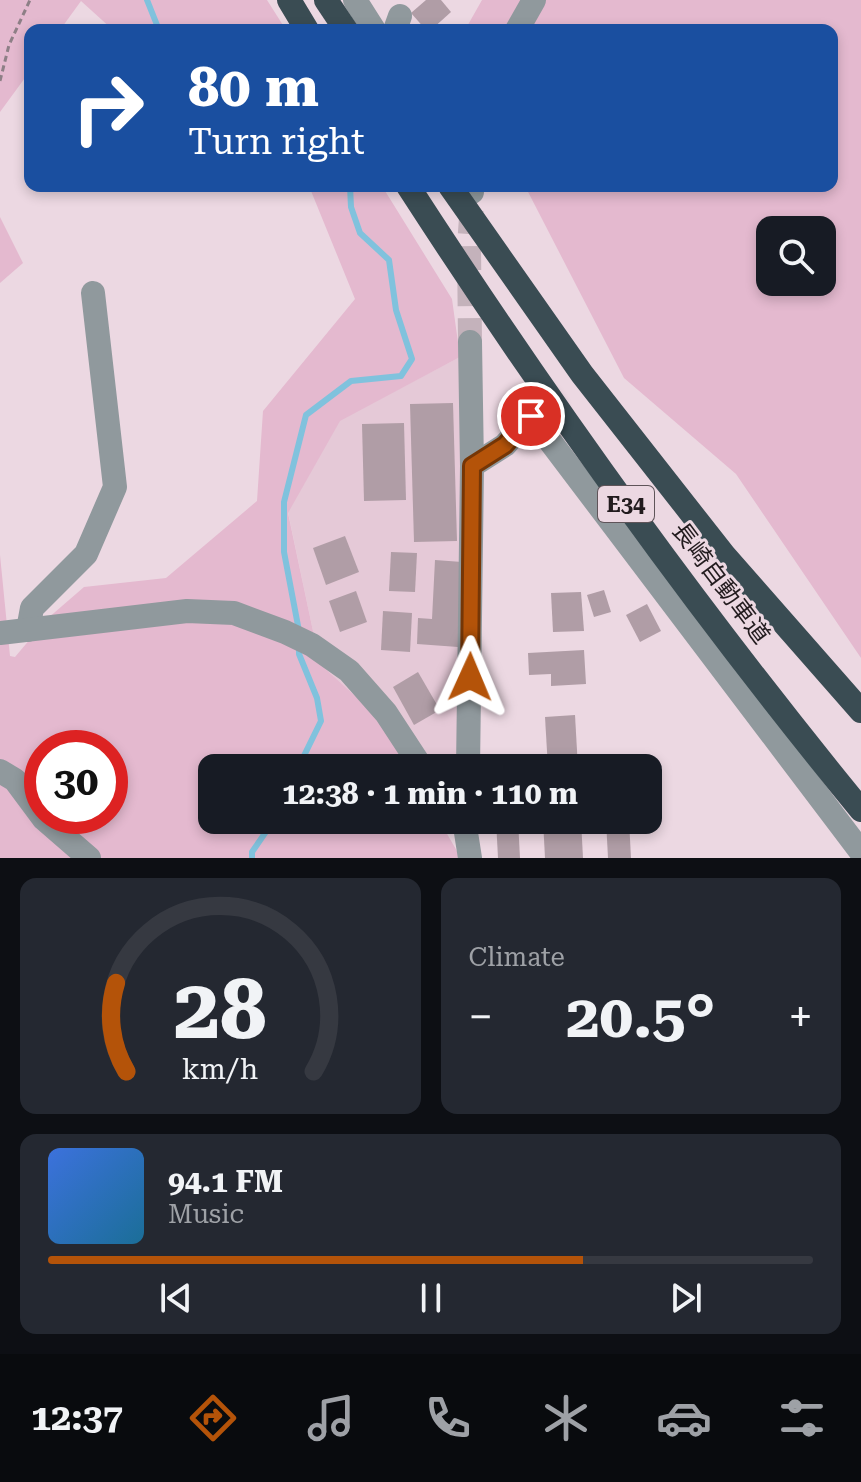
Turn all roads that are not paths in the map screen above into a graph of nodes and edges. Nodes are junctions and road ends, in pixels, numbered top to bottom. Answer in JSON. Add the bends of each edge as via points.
{"nodes":[{"id":1,"x":289,"y":0,"type":"edge"},
{"id":2,"x":326,"y":0,"type":"edge"},
{"id":3,"x":355,"y":0,"type":"edge"},
{"id":4,"x":534,"y":0,"type":"edge"},
{"id":5,"x":303,"y":24,"type":"edge"},
{"id":6,"x":342,"y":24,"type":"edge"},
{"id":7,"x":370,"y":24,"type":"edge"},
{"id":8,"x":520,"y":24,"type":"edge"},
{"id":9,"x":412,"y":192,"type":"edge"},
{"id":10,"x":468,"y":192,"type":"edge"},
{"id":11,"x":93,"y":293,"type":"dead end"},
{"id":12,"x":470,"y":342,"type":"tunnel mouth"},
{"id":13,"x":472,"y":466,"type":"junction"},
{"id":14,"x":28,"y":630,"type":"junction"},
{"id":15,"x":0,"y":633,"type":"edge"},
{"id":16,"x":861,"y":711,"type":"edge"},
{"id":17,"x":0,"y":754,"type":"edge"},
{"id":18,"x":413,"y":754,"type":"edge"},
{"id":19,"x":468,"y":754,"type":"edge"},
{"id":20,"x":7,"y":775,"type":"edge"},
{"id":21,"x":861,"y":810,"type":"edge"},
{"id":22,"x":466,"y":834,"type":"edge"},
{"id":23,"x":861,"y":852,"type":"edge"},
{"id":24,"x":89,"y":858,"type":"edge"},
{"id":25,"x":470,"y":858,"type":"edge"}],
"edges":[{"from":1,"to":5,"type":"highway"},
{"from":2,"to":6,"type":"highway"},
{"from":3,"to":7,"type":"street"},
{"from":4,"to":8,"type":"street"},
{"from":9,"to":21,"type":"highway","name":"長崎自動車道","number":"E34","bridge":true,"via":[[562,415]]},
{"from":10,"to":16,"type":"highway","name":"長崎自動車道","number":"E34","bridge":true,"via":[[582,374],[724,555]]},
{"from":11,"to":14,"type":"street","via":[[115,487],[86,554],[32,608]]},
{"from":12,"to":13,"type":"street"},
{"from":13,"to":19,"type":"street"},
{"from":13,"to":23,"type":"street","via":[[505,445],[531,416]]},
{"from":14,"to":15,"type":"street"},
{"from":14,"to":18,"type":"street","via":[[187,611],[234,613],[312,645],[349,671]]},
{"from":17,"to":20,"type":"street"},
{"from":20,"to":24,"type":"street","via":[[44,819]]},
{"from":22,"to":25,"type":"street"}]}
